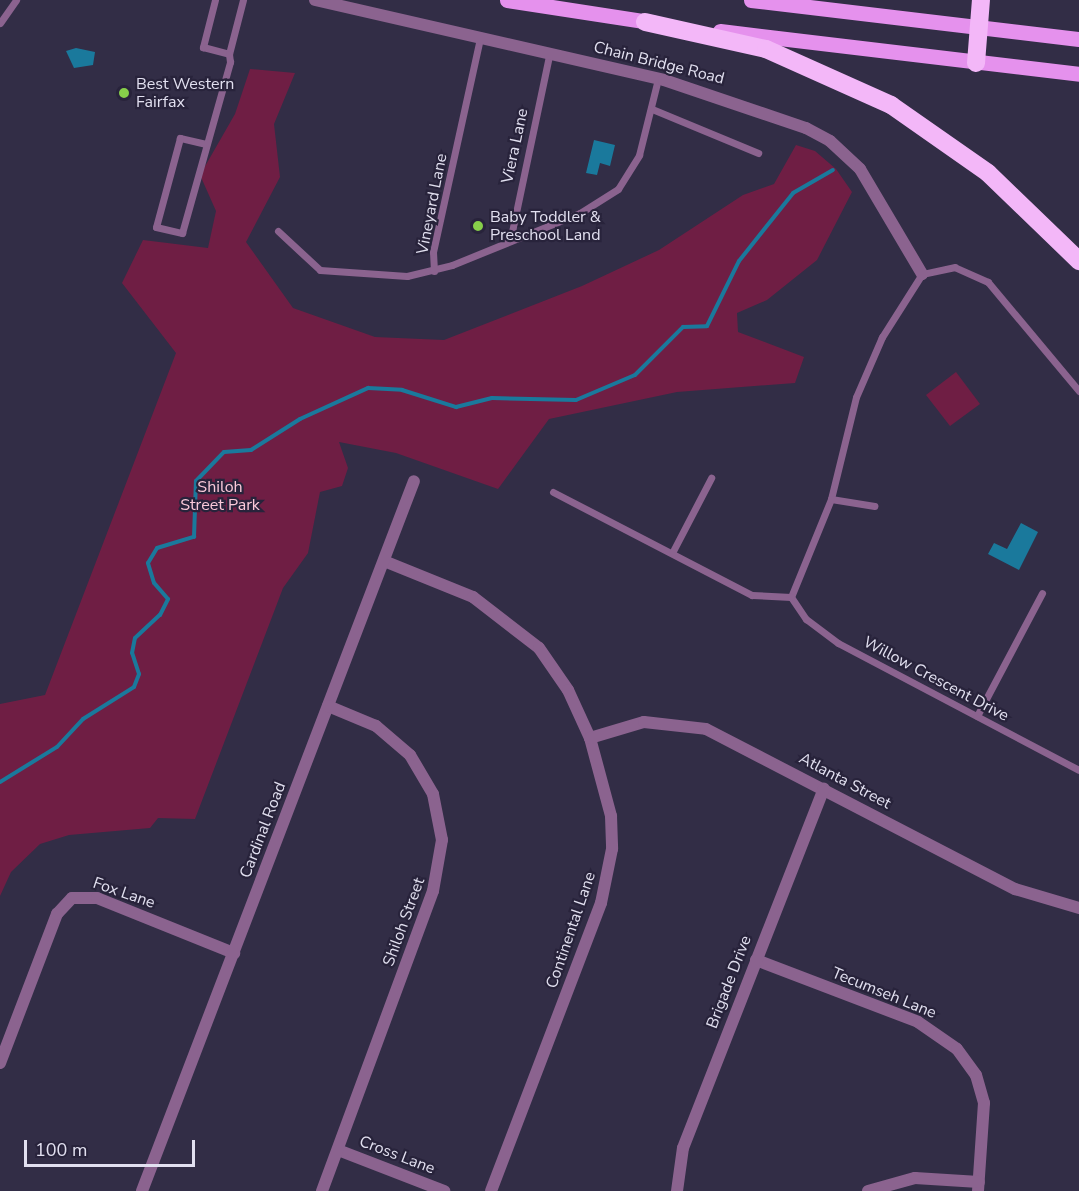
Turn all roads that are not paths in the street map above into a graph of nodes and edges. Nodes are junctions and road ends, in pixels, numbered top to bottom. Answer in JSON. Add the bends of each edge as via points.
{"nodes":[{"id":1,"x":16,"y":0,"type":"edge"},
{"id":2,"x":215,"y":0,"type":"edge"},
{"id":3,"x":243,"y":0,"type":"edge"},
{"id":4,"x":315,"y":0,"type":"edge"},
{"id":5,"x":507,"y":0,"type":"edge"},
{"id":6,"x":751,"y":0,"type":"edge"},
{"id":7,"x":981,"y":0,"type":"edge"},
{"id":8,"x":0,"y":22,"type":"edge"},
{"id":9,"x":645,"y":22,"type":"junction"},
{"id":10,"x":979,"y":28,"type":"junction"},
{"id":11,"x":1079,"y":39,"type":"edge"},
{"id":12,"x":479,"y":42,"type":"junction"},
{"id":13,"x":229,"y":54,"type":"junction"},
{"id":14,"x":549,"y":56,"type":"junction"},
{"id":15,"x":976,"y":63,"type":"junction"},
{"id":16,"x":1079,"y":74,"type":"edge"},
{"id":17,"x":658,"y":79,"type":"junction"},
{"id":18,"x":652,"y":109,"type":"junction"},
{"id":19,"x":206,"y":144,"type":"junction"},
{"id":20,"x":758,"y":153,"type":"dead end"},
{"id":21,"x":278,"y":231,"type":"dead end"},
{"id":22,"x":510,"y":241,"type":"junction"},
{"id":23,"x":1079,"y":261,"type":"edge"},
{"id":24,"x":434,"y":271,"type":"junction"},
{"id":25,"x":922,"y":274,"type":"junction"},
{"id":26,"x":1079,"y":392,"type":"edge"},
{"id":27,"x":711,"y":478,"type":"dead end"},
{"id":28,"x":414,"y":481,"type":"dead end"},
{"id":29,"x":554,"y":492,"type":"dead end"},
{"id":30,"x":831,"y":499,"type":"junction"},
{"id":31,"x":874,"y":506,"type":"dead end"},
{"id":32,"x":672,"y":553,"type":"junction"},
{"id":33,"x":384,"y":561,"type":"junction"},
{"id":34,"x":1042,"y":593,"type":"dead end"},
{"id":35,"x":791,"y":597,"type":"junction"},
{"id":36,"x":328,"y":706,"type":"junction"},
{"id":37,"x":977,"y":716,"type":"junction"},
{"id":38,"x":590,"y":738,"type":"junction"},
{"id":39,"x":1079,"y":770,"type":"edge"},
{"id":40,"x":824,"y":789,"type":"junction"},
{"id":41,"x":1079,"y":908,"type":"edge"},
{"id":42,"x":234,"y":953,"type":"junction"},
{"id":43,"x":756,"y":960,"type":"junction"},
{"id":44,"x":0,"y":1063,"type":"edge"},
{"id":45,"x":338,"y":1150,"type":"junction"},
{"id":46,"x":979,"y":1187,"type":"edge"},
{"id":47,"x":142,"y":1191,"type":"edge"},
{"id":48,"x":322,"y":1191,"type":"edge"},
{"id":49,"x":444,"y":1191,"type":"edge"},
{"id":50,"x":491,"y":1191,"type":"edge"},
{"id":51,"x":676,"y":1191,"type":"edge"},
{"id":52,"x":868,"y":1191,"type":"edge"}],
"edges":[{"from":1,"to":8,"type":"lane"},
{"from":2,"to":13,"type":"lane","via":[[203,47]]},
{"from":3,"to":13,"type":"lane"},
{"from":4,"to":12,"type":"street","name":"Chain Bridge Road"},
{"from":5,"to":9,"type":"main road","name":"Chain Bridge Road"},
{"from":6,"to":10,"type":"main road"},
{"from":7,"to":10,"type":"highway"},
{"from":9,"to":15,"type":"main road","name":"Chain Bridge Road"},
{"from":9,"to":23,"type":"highway","via":[[801,62],[891,105],[988,173]]},
{"from":10,"to":11,"type":"main road"},
{"from":10,"to":15,"type":"highway"},
{"from":12,"to":14,"type":"street","name":"Chain Bridge Road"},
{"from":12,"to":24,"type":"lane","name":"Vineyard Lane","via":[[433,252]]},
{"from":13,"to":19,"type":"lane"},
{"from":14,"to":17,"type":"street","name":"Chain Bridge Road"},
{"from":14,"to":22,"type":"lane","name":"Viera Lane"},
{"from":15,"to":16,"type":"main road","name":"Chain Bridge Road"},
{"from":17,"to":18,"type":"lane"},
{"from":17,"to":25,"type":"street","name":"Chain Bridge Road","via":[[778,117],[830,141],[860,169]]},
{"from":18,"to":20,"type":"lane"},
{"from":18,"to":22,"type":"lane","via":[[639,155],[618,189],[580,213]]},
{"from":19,"to":19,"type":"lane","via":[[182,233],[156,227],[180,138]]},
{"from":21,"to":24,"type":"lane","name":"Vineyard Lane","via":[[320,270],[407,276]]},
{"from":22,"to":24,"type":"lane"},
{"from":25,"to":26,"type":"lane","via":[[955,267],[988,282]]},
{"from":25,"to":30,"type":"lane","via":[[882,337],[856,397]]},
{"from":27,"to":32,"type":"lane"},
{"from":28,"to":33,"type":"street","name":"Cardinal Road"},
{"from":29,"to":32,"type":"lane"},
{"from":30,"to":31,"type":"lane"},
{"from":30,"to":35,"type":"lane"},
{"from":32,"to":35,"type":"lane","via":[[752,595]]},
{"from":33,"to":36,"type":"street","name":"Cardinal Road"},
{"from":33,"to":38,"type":"street","name":"Continental Lane","via":[[473,597],[517,626],[556,670]]},
{"from":34,"to":37,"type":"lane"},
{"from":35,"to":37,"type":"lane","name":"Willow Crescent Drive","via":[[827,636]]},
{"from":36,"to":42,"type":"street","name":"Cardinal Road"},
{"from":36,"to":45,"type":"street","name":"Shiloh Street","via":[[376,726],[410,755],[433,794],[442,840],[434,891]]},
{"from":37,"to":39,"type":"lane","name":"Willow Crescent Drive"},
{"from":38,"to":40,"type":"street","name":"Atlanta Street","via":[[644,722],[688,723],[724,736]]},
{"from":38,"to":50,"type":"street","name":"Continental Lane","via":[[611,816],[608,879]]},
{"from":40,"to":41,"type":"street","name":"Atlanta Street","via":[[1015,889]]},
{"from":40,"to":43,"type":"street","name":"Brigade Drive"},
{"from":42,"to":44,"type":"street","name":"Fox Lane","via":[[97,898],[72,898],[57,914]]},
{"from":42,"to":47,"type":"street","name":"Cardinal Road"},
{"from":43,"to":46,"type":"street","name":"Tecumseh Lane","via":[[918,1022],[957,1049],[976,1075],[984,1103]]},
{"from":43,"to":51,"type":"street","name":"Brigade Drive","via":[[683,1148]]},
{"from":45,"to":48,"type":"street","name":"Shiloh Street"},
{"from":45,"to":49,"type":"street","name":"Cross Lane"},
{"from":46,"to":52,"type":"street","via":[[915,1178]]}]}
